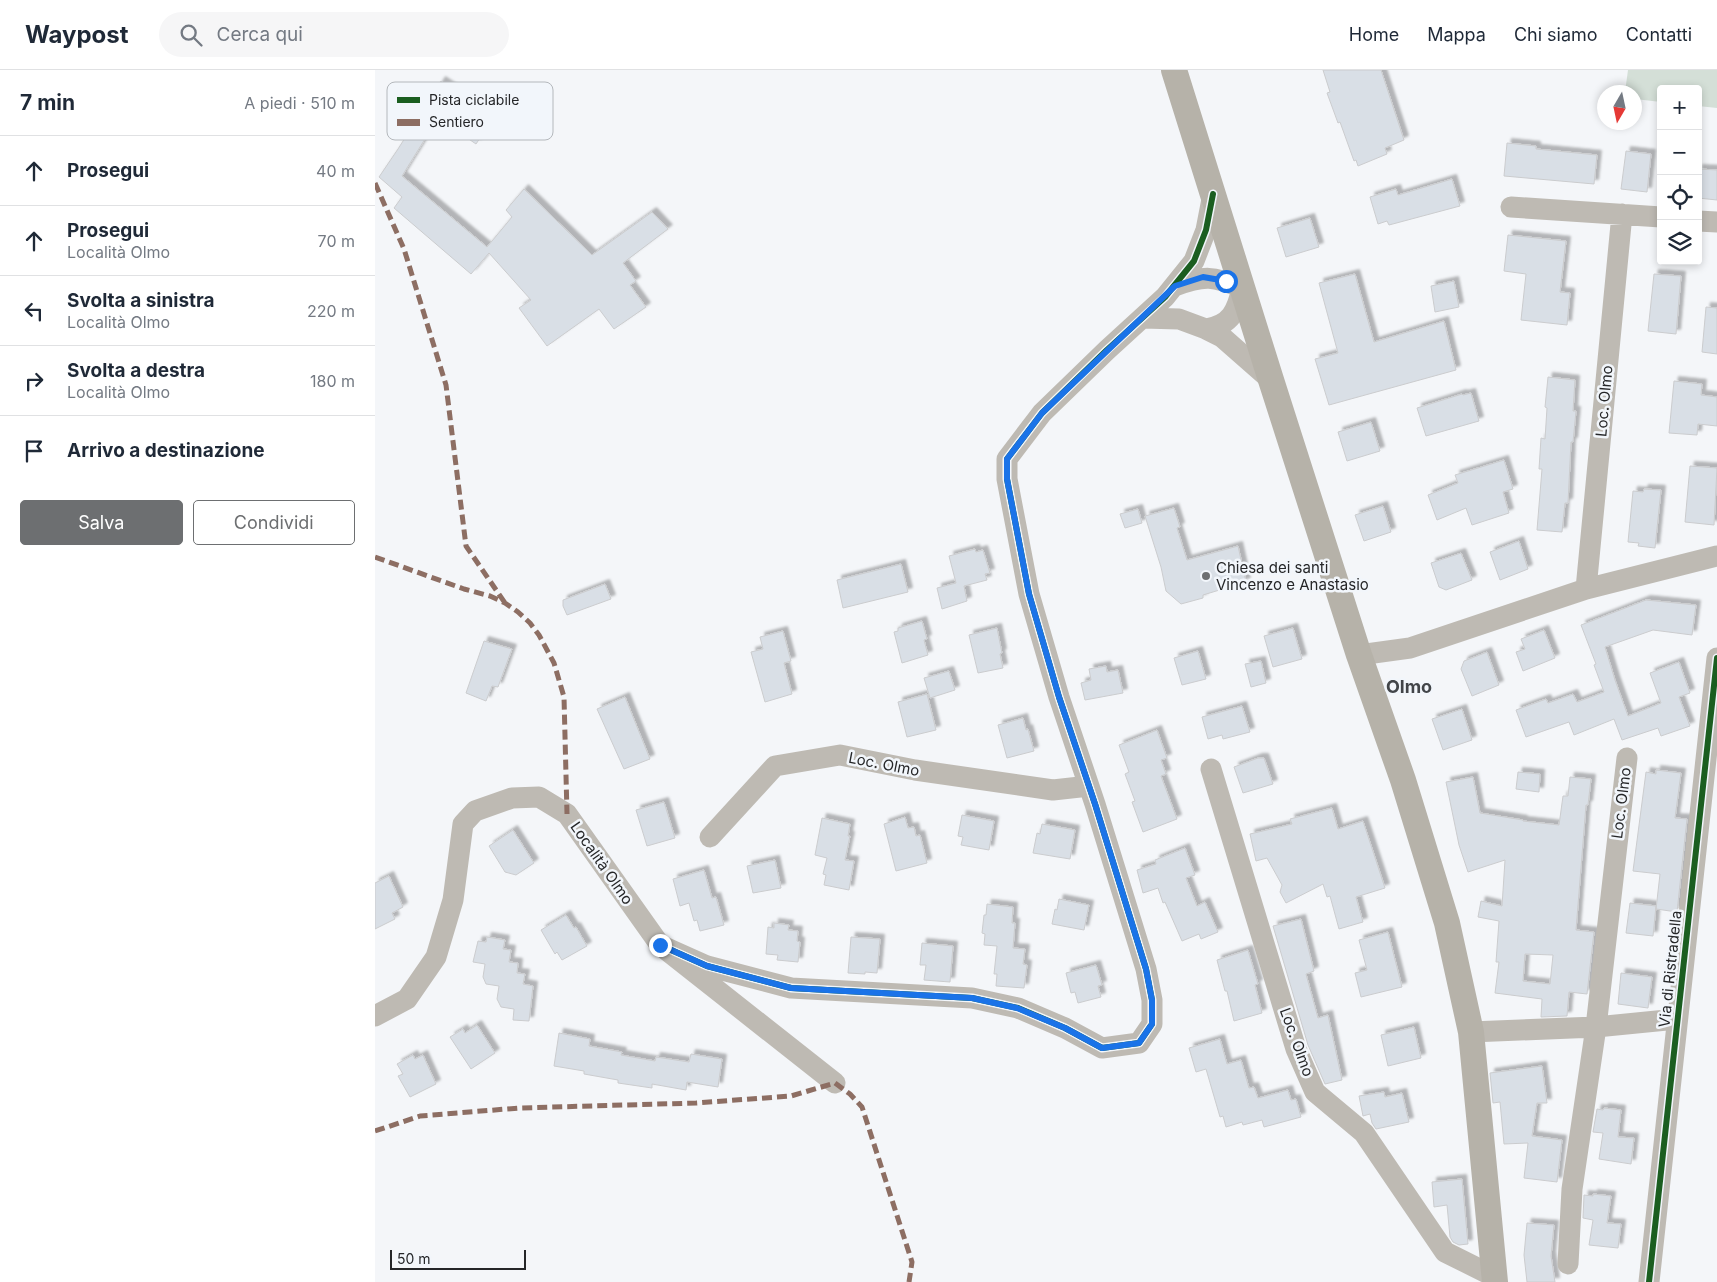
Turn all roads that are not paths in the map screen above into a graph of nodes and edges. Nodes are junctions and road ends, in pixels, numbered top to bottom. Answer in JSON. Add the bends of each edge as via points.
{"nodes":[{"id":1,"x":1175,"y":70,"type":"edge"},
{"id":2,"x":1213,"y":194,"type":"junction"},
{"id":3,"x":1511,"y":207,"type":"dead end"},
{"id":4,"x":1621,"y":214,"type":"junction"},
{"id":5,"x":1657,"y":217,"type":"edge"},
{"id":6,"x":1702,"y":220,"type":"edge"},
{"id":7,"x":1717,"y":222,"type":"edge"},
{"id":8,"x":1175,"y":286,"type":"junction"},
{"id":9,"x":1242,"y":288,"type":"junction"},
{"id":10,"x":1143,"y":318,"type":"junction"},
{"id":11,"x":1206,"y":329,"type":"junction"},
{"id":12,"x":1271,"y":380,"type":"junction"},
{"id":13,"x":1717,"y":556,"type":"edge"},
{"id":14,"x":1586,"y":589,"type":"junction"},
{"id":15,"x":1359,"y":654,"type":"junction"},
{"id":16,"x":1717,"y":658,"type":"edge"},
{"id":17,"x":1627,"y":758,"type":"dead end"},
{"id":18,"x":1211,"y":769,"type":"dead end"},
{"id":19,"x":1089,"y":786,"type":"junction"},
{"id":20,"x":710,"y":837,"type":"dead end"},
{"id":21,"x":660,"y":945,"type":"junction"},
{"id":22,"x":375,"y":1016,"type":"edge"},
{"id":23,"x":1677,"y":1019,"type":"junction"},
{"id":24,"x":1596,"y":1027,"type":"junction"},
{"id":25,"x":1471,"y":1032,"type":"junction"},
{"id":26,"x":835,"y":1083,"type":"dead end"},
{"id":27,"x":1568,"y":1264,"type":"dead end"},
{"id":28,"x":1495,"y":1280,"type":"edge"},
{"id":29,"x":1649,"y":1282,"type":"edge"}],
"edges":[{"from":1,"to":2,"type":"main road"},
{"from":2,"to":8,"type":"street","via":[[1206,230],[1194,261]]},
{"from":2,"to":9,"type":"main road"},
{"from":3,"to":4,"type":"street"},
{"from":4,"to":5,"type":"street"},
{"from":4,"to":14,"type":"street","name":"Loc. Olmo"},
{"from":6,"to":7,"type":"street"},
{"from":8,"to":9,"type":"street","via":[[1203,277]]},
{"from":8,"to":10,"type":"street"},
{"from":9,"to":11,"type":"street","via":[[1230,319]]},
{"from":9,"to":12,"type":"main road"},
{"from":10,"to":11,"type":"street","via":[[1179,319]]},
{"from":10,"to":19,"type":"street","via":[[1042,413],[1007,459],[1007,479],[1029,594]]},
{"from":11,"to":12,"type":"street","via":[[1222,338]]},
{"from":12,"to":15,"type":"main road"},
{"from":13,"to":14,"type":"street"},
{"from":14,"to":15,"type":"street","via":[[1410,648]]},
{"from":15,"to":25,"type":"main road","via":[[1403,780],[1447,923]]},
{"from":16,"to":23,"type":"street","name":"Via di Ristradella"},
{"from":17,"to":24,"type":"street","name":"Loc. Olmo"},
{"from":18,"to":28,"type":"street","name":"Loc. Olmo","via":[[1296,1049],[1315,1092],[1364,1133],[1445,1252]]},
{"from":19,"to":20,"type":"street","name":"Loc. Olmo","via":[[1053,790],[915,770],[839,755],[775,766]]},
{"from":19,"to":21,"type":"street","via":[[1146,969],[1152,1000],[1152,1024],[1139,1043],[1102,1048],[1017,1008],[972,998],[791,988],[707,966]]},
{"from":21,"to":22,"type":"street","name":"Località Olmo","via":[[567,814],[539,797],[512,798],[475,811],[463,824],[453,900],[436,957],[407,999]]},
{"from":21,"to":26,"type":"street","name":"Località Olmo"},
{"from":23,"to":24,"type":"street"},
{"from":23,"to":29,"type":"street","name":"Via di Ristradella"},
{"from":24,"to":25,"type":"street"},
{"from":24,"to":27,"type":"street","name":"Loc. Olmo","via":[[1571,1189]]},
{"from":25,"to":28,"type":"main road"}]}
